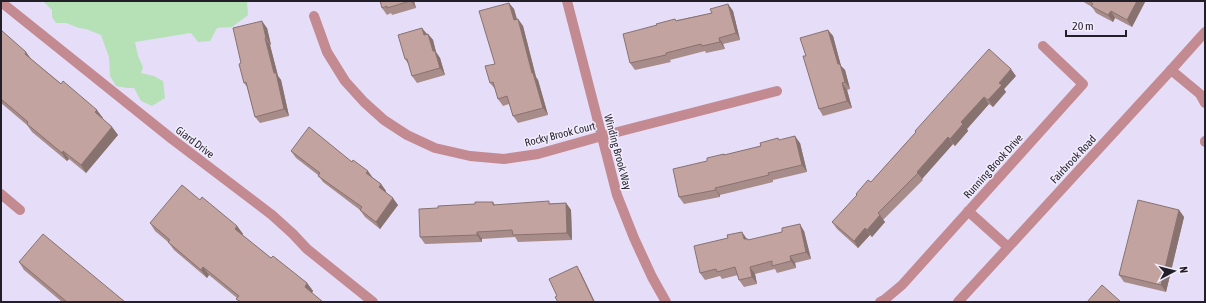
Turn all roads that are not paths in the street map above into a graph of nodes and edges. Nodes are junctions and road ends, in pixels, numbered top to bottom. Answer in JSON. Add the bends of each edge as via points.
{"nodes":[{"id":1,"x":567,"y":1,"type":"edge"},
{"id":2,"x":1,"y":2,"type":"edge"},
{"id":3,"x":314,"y":16,"type":"dead end"},
{"id":4,"x":1205,"y":32,"type":"edge"},
{"id":5,"x":1043,"y":46,"type":"dead end"},
{"id":6,"x":1171,"y":70,"type":"junction"},
{"id":7,"x":777,"y":91,"type":"dead end"},
{"id":8,"x":1205,"y":103,"type":"edge"},
{"id":9,"x":602,"y":136,"type":"junction"},
{"id":10,"x":1,"y":194,"type":"edge"},
{"id":11,"x":20,"y":210,"type":"dead end"},
{"id":12,"x":968,"y":211,"type":"junction"},
{"id":13,"x":1008,"y":247,"type":"junction"},
{"id":14,"x":373,"y":302,"type":"edge"},
{"id":15,"x":666,"y":302,"type":"edge"},
{"id":16,"x":880,"y":302,"type":"edge"},
{"id":17,"x":958,"y":302,"type":"edge"}],
"edges":[{"from":1,"to":9,"type":"street","name":"Winding Brook Way"},
{"from":2,"to":14,"type":"street","name":"Giard Drive","via":[[172,139],[272,215],[307,249]]},
{"from":3,"to":9,"type":"street","name":"Rocky Brook Court","via":[[327,52],[345,81],[364,102],[406,135],[435,148],[470,156],[504,159],[538,154]]},
{"from":4,"to":6,"type":"street","name":"Fairbrook Road"},
{"from":5,"to":12,"type":"street","name":"Running Brook Drive","via":[[1083,84]]},
{"from":6,"to":8,"type":"street","via":[[1200,94]]},
{"from":6,"to":13,"type":"street","name":"Fairbrook Road"},
{"from":7,"to":9,"type":"street","name":"Rocky Brook Court"},
{"from":9,"to":15,"type":"street","name":"Winding Brook Way","via":[[617,195],[652,277]]},
{"from":10,"to":11,"type":"street"},
{"from":12,"to":13,"type":"street"},
{"from":12,"to":16,"type":"street","name":"Running Brook Drive","via":[[902,285]]},
{"from":13,"to":17,"type":"street","name":"Fairbrook Road"}]}
